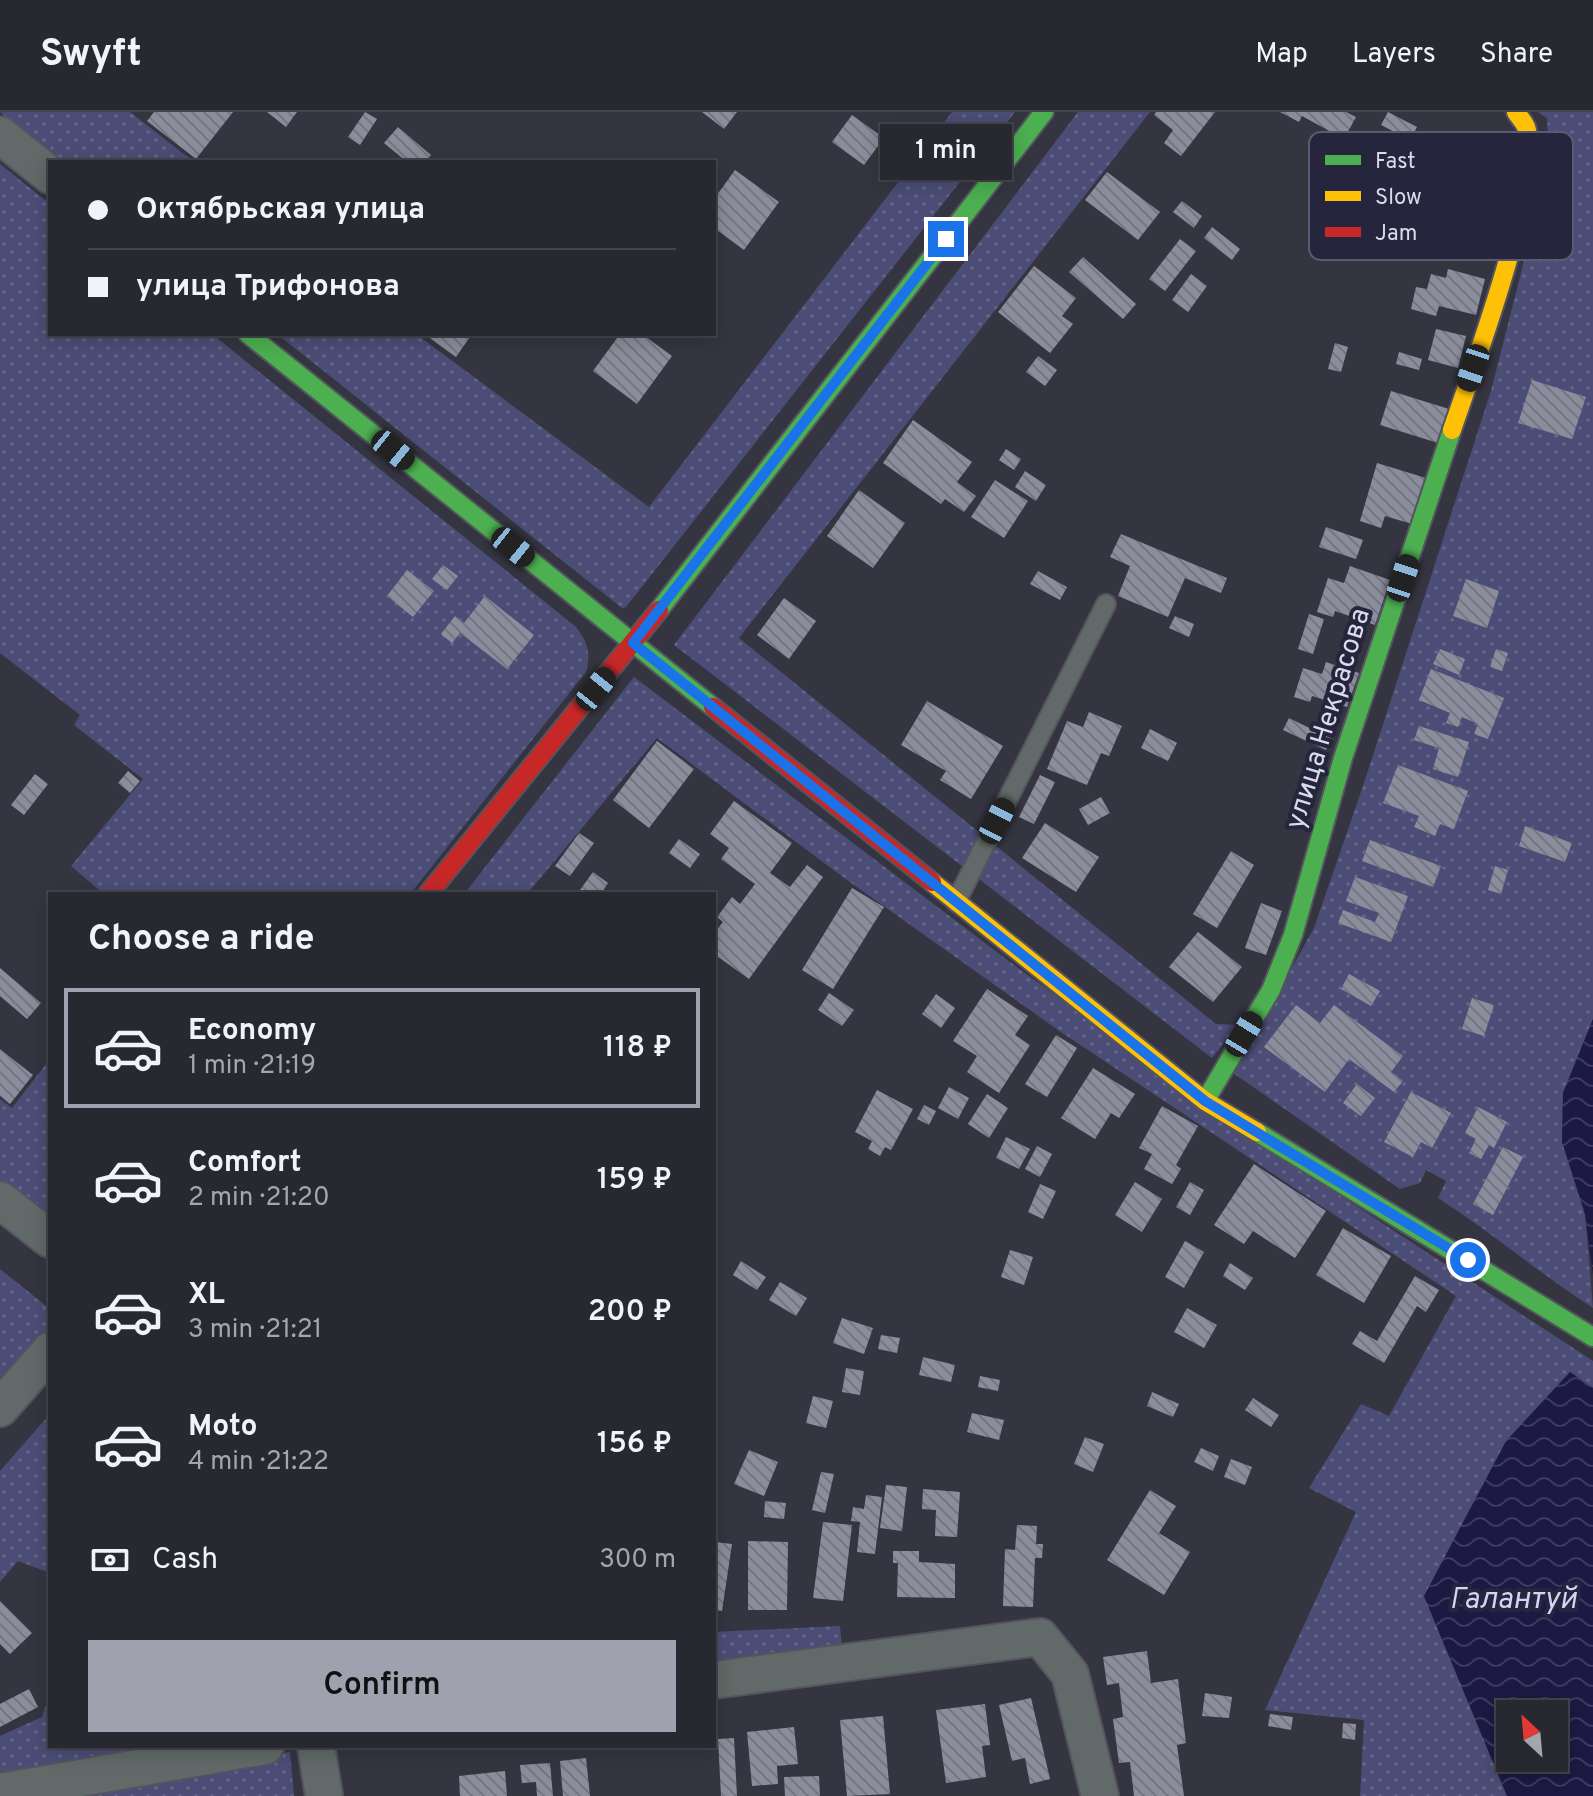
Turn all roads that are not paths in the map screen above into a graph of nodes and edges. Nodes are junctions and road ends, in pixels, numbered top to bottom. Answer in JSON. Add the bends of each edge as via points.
{"nodes":[{"id":1,"x":1044,"y":112,"type":"edge"},
{"id":2,"x":1516,"y":112,"type":"edge"},
{"id":3,"x":1527,"y":132,"type":"edge"},
{"id":4,"x":0,"y":135,"type":"edge"},
{"id":5,"x":48,"y":173,"type":"edge"},
{"id":6,"x":1506,"y":260,"type":"edge"},
{"id":7,"x":250,"y":336,"type":"edge"},
{"id":8,"x":1106,"y":604,"type":"dead end"},
{"id":9,"x":633,"y":643,"type":"junction"},
{"id":10,"x":430,"y":892,"type":"edge"},
{"id":11,"x":956,"y":902,"type":"junction"},
{"id":12,"x":1205,"y":1101,"type":"junction"},
{"id":13,"x":0,"y":1200,"type":"edge"},
{"id":14,"x":48,"y":1237,"type":"edge"},
{"id":15,"x":1593,"y":1337,"type":"edge"},
{"id":16,"x":48,"y":1353,"type":"edge"},
{"id":17,"x":0,"y":1408,"type":"edge"},
{"id":18,"x":716,"y":1680,"type":"edge"},
{"id":19,"x":253,"y":1748,"type":"edge"},
{"id":20,"x":316,"y":1748,"type":"edge"},
{"id":21,"x":0,"y":1792,"type":"edge"},
{"id":22,"x":324,"y":1796,"type":"edge"},
{"id":23,"x":1100,"y":1796,"type":"edge"}],
"edges":[{"from":1,"to":9,"type":"street"},
{"from":2,"to":3,"type":"street","name":"улица Некрасова"},
{"from":4,"to":5,"type":"street"},
{"from":6,"to":12,"type":"street","name":"улица Некрасова","via":[[1343,758],[1293,935],[1271,990]]},
{"from":7,"to":9,"type":"street"},
{"from":8,"to":11,"type":"lane"},
{"from":9,"to":10,"type":"street"},
{"from":9,"to":11,"type":"street"},
{"from":11,"to":12,"type":"street"},
{"from":12,"to":15,"type":"street"},
{"from":13,"to":14,"type":"street"},
{"from":16,"to":17,"type":"street"},
{"from":18,"to":23,"type":"street","via":[[1040,1637],[1070,1674]]},
{"from":19,"to":21,"type":"street"},
{"from":20,"to":22,"type":"street"}]}
